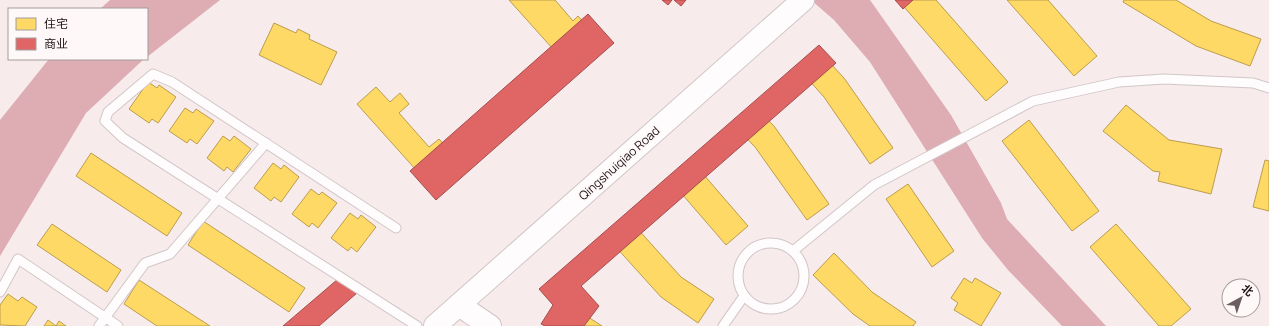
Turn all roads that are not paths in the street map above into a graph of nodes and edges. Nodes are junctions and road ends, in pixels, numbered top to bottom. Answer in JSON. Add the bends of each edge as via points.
{"nodes":[{"id":1,"x":803,"y":0,"type":"edge"},
{"id":2,"x":1269,"y":88,"type":"edge"},
{"id":3,"x":266,"y":143,"type":"junction"},
{"id":4,"x":217,"y":199,"type":"junction"},
{"id":5,"x":396,"y":228,"type":"dead end"},
{"id":6,"x":793,"y":251,"type":"junction"},
{"id":7,"x":0,"y":292,"type":"edge"},
{"id":8,"x":744,"y":296,"type":"junction"},
{"id":9,"x":459,"y":305,"type":"junction"},
{"id":10,"x":104,"y":317,"type":"junction"},
{"id":11,"x":99,"y":326,"type":"edge"},
{"id":12,"x":118,"y":326,"type":"edge"},
{"id":13,"x":417,"y":326,"type":"edge"},
{"id":14,"x":436,"y":326,"type":"edge"},
{"id":15,"x":490,"y":326,"type":"edge"},
{"id":16,"x":723,"y":326,"type":"edge"}],
"edges":[{"from":1,"to":9,"type":"street","name":"Qingshuiqiao Road"},
{"from":2,"to":6,"type":"lane","via":[[1253,83],[1164,79],[1118,82],[1033,101],[874,185]]},
{"from":3,"to":4,"type":"lane"},
{"from":3,"to":4,"type":"lane","via":[[172,82],[153,74],[108,112],[105,121],[123,138]]},
{"from":3,"to":5,"type":"lane"},
{"from":4,"to":10,"type":"lane","via":[[170,254],[146,263]]},
{"from":4,"to":13,"type":"lane"},
{"from":6,"to":8,"type":"lane","via":[[785,245],[766,242],[748,251],[738,268],[738,283]]},
{"from":6,"to":8,"type":"lane","via":[[804,270],[801,291],[794,300],[785,306],[768,309],[753,304]]},
{"from":7,"to":10,"type":"lane","via":[[18,259]]},
{"from":8,"to":16,"type":"lane"},
{"from":9,"to":14,"type":"street","name":"Qingshuiqiao Road"},
{"from":9,"to":15,"type":"street"},
{"from":10,"to":11,"type":"lane"},
{"from":10,"to":12,"type":"lane"}]}
